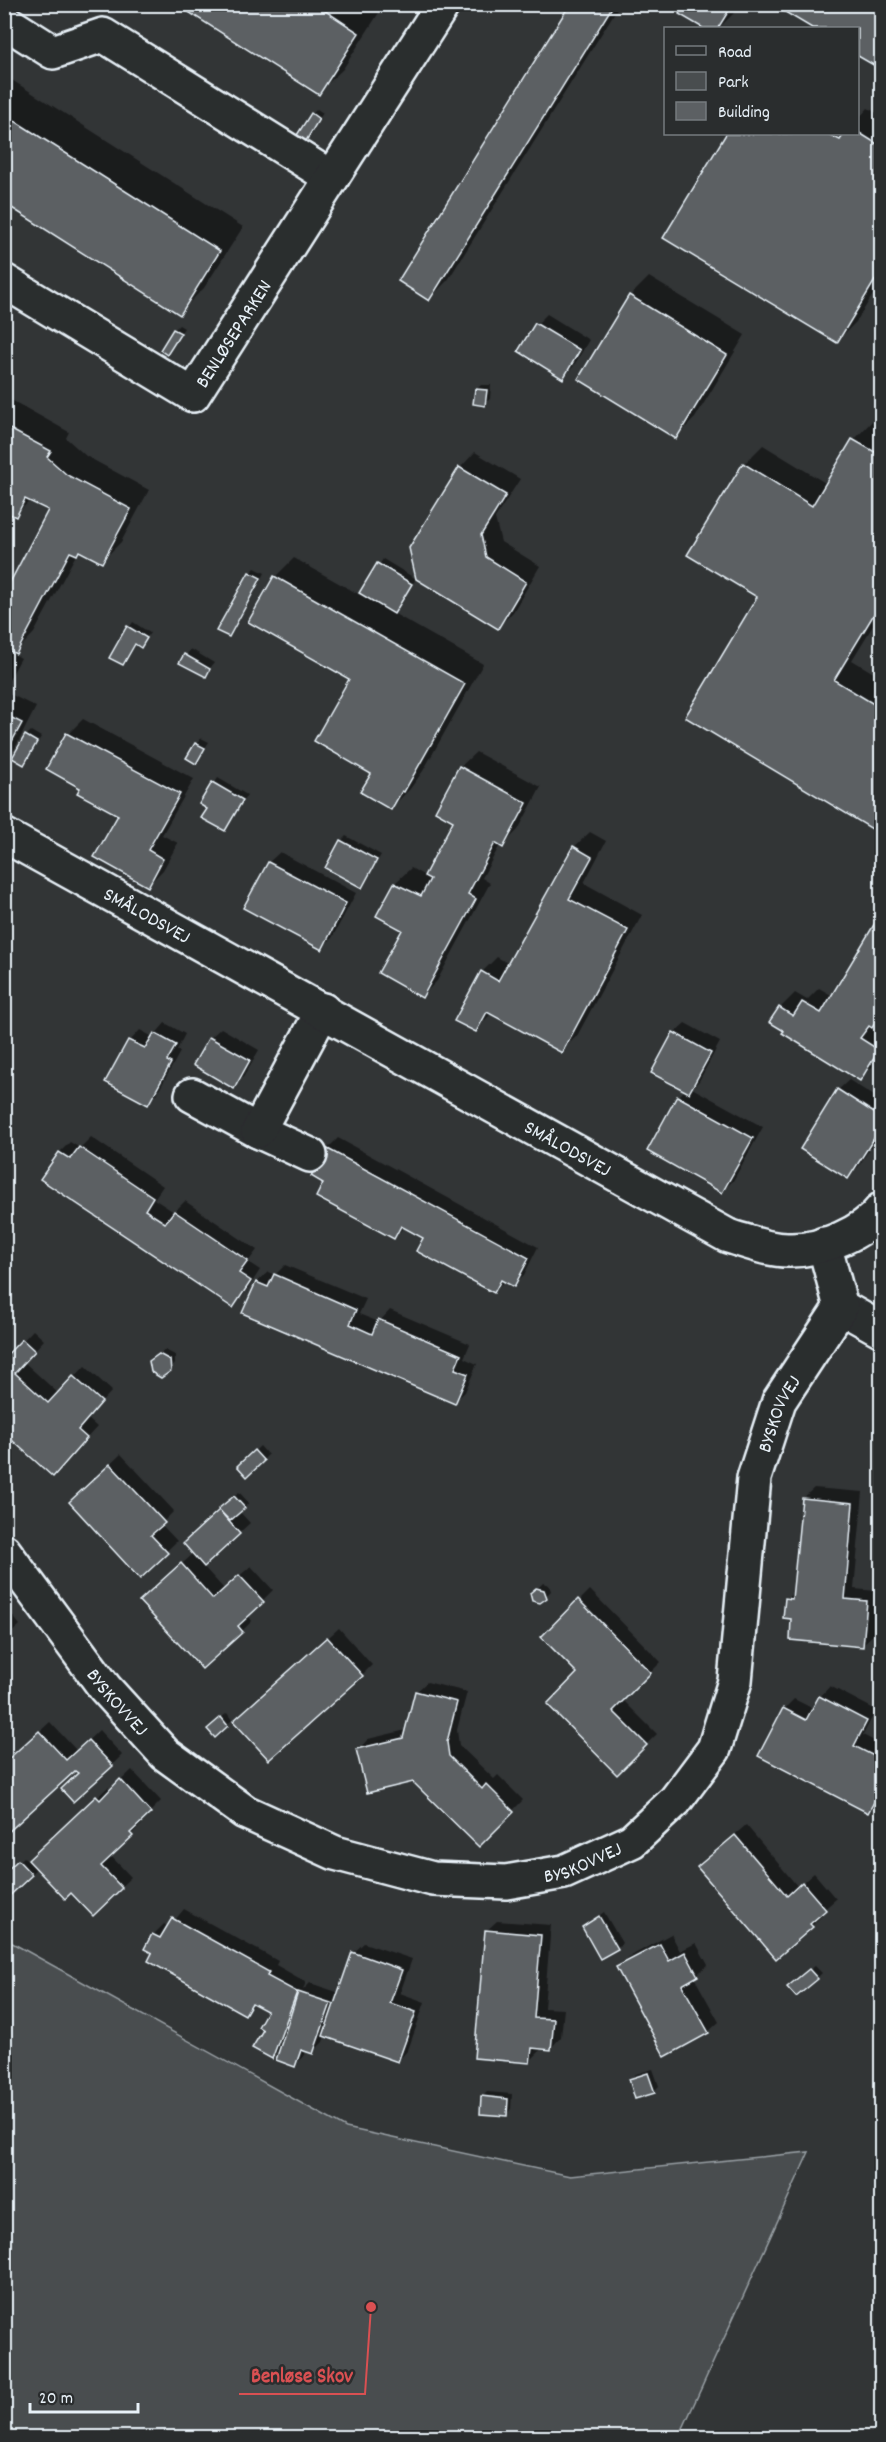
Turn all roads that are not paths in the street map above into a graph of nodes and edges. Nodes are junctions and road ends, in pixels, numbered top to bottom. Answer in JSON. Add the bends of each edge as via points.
{"nodes":[{"id":1,"x":443,"y":4,"type":"edge"},
{"id":2,"x":4,"y":21,"type":"edge"},
{"id":3,"x":332,"y":178,"type":"junction"},
{"id":4,"x":4,"y":281,"type":"edge"},
{"id":5,"x":4,"y":835,"type":"edge"},
{"id":6,"x":323,"y":1010,"type":"junction"},
{"id":7,"x":192,"y":1095,"type":"dead end"},
{"id":8,"x":258,"y":1131,"type":"junction"},
{"id":9,"x":310,"y":1155,"type":"dead end"},
{"id":10,"x":882,"y":1209,"type":"edge"},
{"id":11,"x":824,"y":1244,"type":"junction"},
{"id":12,"x":841,"y":1307,"type":"junction"},
{"id":13,"x":882,"y":1330,"type":"edge"},
{"id":14,"x":4,"y":1551,"type":"edge"}],
"edges":[{"from":1,"to":3,"type":"street","name":"BENLØSEPARKEN"},
{"from":2,"to":3,"type":"street","via":[[53,52],[104,35]]},
{"from":3,"to":4,"type":"street","name":"BENLØSEPARKEN","via":[[193,395]]},
{"from":5,"to":6,"type":"street","name":"SMÅLODSVEJ"},
{"from":6,"to":8,"type":"street"},
{"from":6,"to":11,"type":"street","name":"SMÅLODSVEJ","via":[[728,1236],[763,1247],[792,1250]]},
{"from":7,"to":8,"type":"street"},
{"from":8,"to":9,"type":"street"},
{"from":10,"to":11,"type":"street","name":"SMÅLODSVEJ","via":[[853,1233]]},
{"from":11,"to":12,"type":"street"},
{"from":12,"to":13,"type":"street"},
{"from":12,"to":14,"type":"street","name":"BYSKOVVEJ","via":[[779,1401],[754,1478],[735,1681],[714,1749],[675,1801],[632,1842],[564,1872],[506,1882],[433,1879],[335,1853],[245,1812],[165,1755],[105,1688]]}]}
